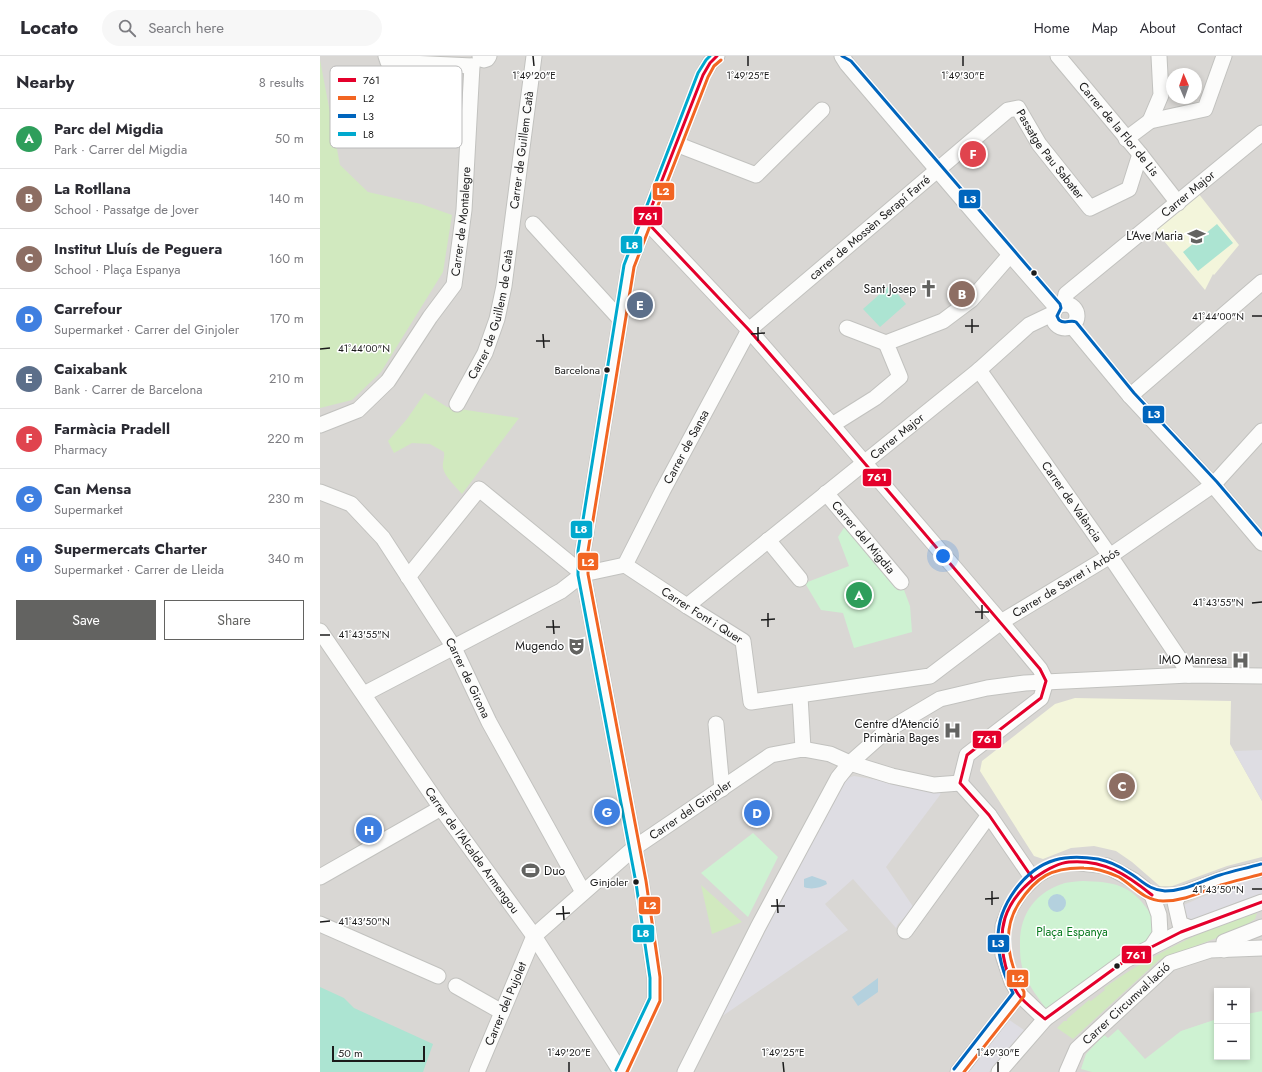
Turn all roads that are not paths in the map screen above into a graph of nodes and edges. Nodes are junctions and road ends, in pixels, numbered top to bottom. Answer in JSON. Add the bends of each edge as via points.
{"nodes":[{"id":1,"x":534,"y":56,"type":"edge"},
{"id":2,"x":717,"y":56,"type":"edge"},
{"id":3,"x":831,"y":56,"type":"edge"},
{"id":4,"x":1159,"y":56,"type":"edge"},
{"id":5,"x":1224,"y":56,"type":"edge"},
{"id":6,"x":1062,"y":58,"type":"edge"},
{"id":7,"x":387,"y":59,"type":"edge"},
{"id":8,"x":481,"y":59,"type":"edge"},
{"id":9,"x":845,"y":60,"type":"edge"},
{"id":10,"x":822,"y":110,"type":"dead end"},
{"id":11,"x":1008,"y":110,"type":"joint"},
{"id":12,"x":1150,"y":122,"type":"junction"},
{"id":13,"x":1262,"y":133,"type":"edge"},
{"id":14,"x":1126,"y":139,"type":"junction"},
{"id":15,"x":676,"y":144,"type":"junction"},
{"id":16,"x":1140,"y":154,"type":"junction"},
{"id":17,"x":937,"y":170,"type":"junction"},
{"id":18,"x":1178,"y":203,"type":"junction"},
{"id":19,"x":513,"y":220,"type":"joint"},
{"id":20,"x":646,"y":221,"type":"junction"},
{"id":21,"x":533,"y":224,"type":"dead end"},
{"id":22,"x":1010,"y":255,"type":"junction"},
{"id":23,"x":1262,"y":282,"type":"edge"},
{"id":24,"x":1057,"y":308,"type":"junction"},
{"id":25,"x":620,"y":319,"type":"junction"},
{"id":26,"x":1072,"y":326,"type":"junction"},
{"id":27,"x":847,"y":328,"type":"dead end"},
{"id":28,"x":749,"y":330,"type":"junction"},
{"id":29,"x":886,"y":343,"type":"junction"},
{"id":30,"x":979,"y":370,"type":"junction"},
{"id":31,"x":1130,"y":396,"type":"junction"},
{"id":32,"x":457,"y":404,"type":"dead end"},
{"id":33,"x":320,"y":425,"type":"edge"},
{"id":34,"x":832,"y":425,"type":"junction"},
{"id":35,"x":1262,"y":431,"type":"edge"},
{"id":36,"x":864,"y":462,"type":"junction"},
{"id":37,"x":1213,"y":485,"type":"junction"},
{"id":38,"x":320,"y":492,"type":"edge"},
{"id":39,"x":826,"y":493,"type":"junction"},
{"id":40,"x":768,"y":540,"type":"junction"},
{"id":41,"x":1262,"y":543,"type":"edge"},
{"id":42,"x":1110,"y":556,"type":"junction"},
{"id":43,"x":625,"y":565,"type":"junction"},
{"id":44,"x":584,"y":574,"type":"junction"},
{"id":45,"x":408,"y":578,"type":"junction"},
{"id":46,"x":800,"y":579,"type":"dead end"},
{"id":47,"x":900,"y":582,"type":"dead end"},
{"id":48,"x":687,"y":606,"type":"junction"},
{"id":49,"x":1001,"y":622,"type":"junction"},
{"id":50,"x":320,"y":631,"type":"edge"},
{"id":51,"x":452,"y":646,"type":"junction"},
{"id":52,"x":1189,"y":675,"type":"junction"},
{"id":53,"x":1262,"y":676,"type":"edge"},
{"id":54,"x":1046,"y":681,"type":"junction"},
{"id":55,"x":364,"y":694,"type":"junction"},
{"id":56,"x":800,"y":696,"type":"junction"},
{"id":57,"x":716,"y":724,"type":"dead end"},
{"id":58,"x":802,"y":749,"type":"junction"},
{"id":59,"x":850,"y":763,"type":"junction"},
{"id":60,"x":960,"y":783,"type":"junction"},
{"id":61,"x":722,"y":789,"type":"junction"},
{"id":62,"x":440,"y":808,"type":"junction"},
{"id":63,"x":989,"y":815,"type":"junction"},
{"id":64,"x":634,"y":848,"type":"junction"},
{"id":65,"x":1262,"y":869,"type":"edge"},
{"id":66,"x":320,"y":877,"type":"edge"},
{"id":67,"x":1033,"y":879,"type":"junction"},
{"id":68,"x":584,"y":892,"type":"junction"},
{"id":69,"x":1152,"y":895,"type":"junction"},
{"id":70,"x":1179,"y":896,"type":"junction"},
{"id":71,"x":1261,"y":905,"type":"edge"},
{"id":72,"x":320,"y":924,"type":"edge"},
{"id":73,"x":1262,"y":927,"type":"edge"},
{"id":74,"x":1190,"y":928,"type":"junction"},
{"id":75,"x":905,"y":931,"type":"dead end"},
{"id":76,"x":534,"y":936,"type":"junction"},
{"id":77,"x":1152,"y":946,"type":"junction"},
{"id":78,"x":1262,"y":948,"type":"edge"},
{"id":79,"x":1224,"y":950,"type":"junction"},
{"id":80,"x":438,"y":976,"type":"dead end"},
{"id":81,"x":456,"y":986,"type":"dead end"},
{"id":82,"x":1019,"y":994,"type":"junction"},
{"id":83,"x":502,"y":1012,"type":"junction"},
{"id":84,"x":1045,"y":1019,"type":"junction"},
{"id":85,"x":477,"y":1072,"type":"edge"},
{"id":86,"x":621,"y":1072,"type":"edge"},
{"id":87,"x":685,"y":1072,"type":"edge"},
{"id":88,"x":958,"y":1072,"type":"edge"},
{"id":89,"x":999,"y":1072,"type":"edge"},
{"id":90,"x":1067,"y":1072,"type":"edge"}],
"edges":[{"from":1,"to":19,"type":"street","name":"Carrer de Guillem Catà"},
{"from":2,"to":15,"type":"street","via":[[703,75]]},
{"from":3,"to":9,"type":"street"},
{"from":4,"to":12,"type":"street","via":[[1161,95]]},
{"from":5,"to":12,"type":"street","via":[[1205,109]]},
{"from":6,"to":14,"type":"street","name":"Carrer de la Flor de Lis"},
{"from":7,"to":8,"type":"street"},
{"from":8,"to":33,"type":"street","name":"Carrer de Montalegre","via":[[454,285],[388,381],[358,410]]},
{"from":9,"to":17,"type":"street"},
{"from":10,"to":15,"type":"street","via":[[756,175]]},
{"from":11,"to":16,"type":"street","name":"Passatge Pau Sabater","via":[[1018,108],[1039,144],[1090,208],[1129,189]]},
{"from":11,"to":17,"type":"street","name":"carrer de Mossèn Serapí Farré"},
{"from":12,"to":14,"type":"street"},
{"from":13,"to":18,"type":"street","name":"Carrer Major"},
{"from":14,"to":16,"type":"street","name":"Carrer de la Flor de Lis"},
{"from":15,"to":20,"type":"street"},
{"from":16,"to":18,"type":"street","name":"Carrer de la Flor de Lis"},
{"from":17,"to":22,"type":"street"},
{"from":17,"to":28,"type":"street","name":"carrer de Mossèn Serapí Farré"},
{"from":18,"to":24,"type":"street","name":"Carrer Major","via":[[1066,294]]},
{"from":19,"to":32,"type":"street","name":"Carrer de Guillem de Catà","via":[[497,319],[485,353]]},
{"from":20,"to":25,"type":"street","via":[[629,266]]},
{"from":20,"to":28,"type":"street"},
{"from":21,"to":25,"type":"street"},
{"from":22,"to":24,"type":"street"},
{"from":22,"to":29,"type":"street","via":[[971,300],[943,321]]},
{"from":23,"to":31,"type":"street"},
{"from":24,"to":26,"type":"street","via":[[1054,322],[1056,326]]},
{"from":24,"to":26,"type":"street","via":[[1071,306],[1076,312],[1076,320]]},
{"from":24,"to":30,"type":"street","name":"Carrer Major","via":[[1029,324]]},
{"from":25,"to":44,"type":"street","via":[[583,551]]},
{"from":26,"to":31,"type":"street"},
{"from":27,"to":29,"type":"street"},
{"from":28,"to":34,"type":"street"},
{"from":28,"to":43,"type":"street","name":"Carrer de Sansa"},
{"from":29,"to":34,"type":"street","via":[[900,377],[875,398]]},
{"from":30,"to":36,"type":"street","name":"Carrer Major"},
{"from":30,"to":42,"type":"street","name":"Carrer de València"},
{"from":31,"to":37,"type":"street"},
{"from":34,"to":36,"type":"street"},
{"from":35,"to":37,"type":"street","name":"Carrer de Sarret i Arbós"},
{"from":36,"to":39,"type":"street","name":"Carrer Major"},
{"from":36,"to":49,"type":"street"},
{"from":37,"to":41,"type":"street"},
{"from":37,"to":42,"type":"street","name":"Carrer de Sarret i Arbós"},
{"from":38,"to":45,"type":"street","name":"Carrer de Girona","via":[[351,504],[383,538]]},
{"from":39,"to":40,"type":"street","name":"Carrer Major"},
{"from":39,"to":47,"type":"street","name":"Carrer del Migdia"},
{"from":40,"to":46,"type":"street"},
{"from":40,"to":48,"type":"street","name":"Carrer Major"},
{"from":42,"to":49,"type":"street","name":"Carrer de Sarret i Arbós"},
{"from":42,"to":52,"type":"street","name":"Carrer de València"},
{"from":43,"to":44,"type":"street"},
{"from":43,"to":48,"type":"street","name":"Carrer Font i Quer"},
{"from":44,"to":45,"type":"street","via":[[479,489]]},
{"from":44,"to":51,"type":"street","via":[[561,591]]},
{"from":44,"to":64,"type":"street"},
{"from":45,"to":51,"type":"street","name":"Carrer de Girona"},
{"from":48,"to":56,"type":"street","name":"Carrer Font i Quer","via":[[743,641],[751,702]]},
{"from":49,"to":54,"type":"street","via":[[1040,669]]},
{"from":49,"to":56,"type":"street","name":"Carrer de Sarret i Arbós","via":[[930,676]]},
{"from":50,"to":55,"type":"street","name":"Carrer de l'Alcalde Armengou"},
{"from":51,"to":55,"type":"street"},
{"from":51,"to":68,"type":"street","name":"Carrer de Girona","via":[[489,722]]},
{"from":52,"to":53,"type":"street"},
{"from":52,"to":54,"type":"street"},
{"from":54,"to":59,"type":"street","via":[[987,688],[940,699],[886,730]]},
{"from":54,"to":60,"type":"street","via":[[1041,698],[967,755]]},
{"from":55,"to":62,"type":"street","name":"Carrer de l'Alcalde Armengou"},
{"from":56,"to":58,"type":"street"},
{"from":57,"to":61,"type":"street"},
{"from":58,"to":59,"type":"street","name":"Carrer del Ginjoler","via":[[830,754]]},
{"from":58,"to":61,"type":"street","name":"Carrer del Ginjoler","via":[[771,755]]},
{"from":59,"to":60,"type":"street","name":"Carrer del Ginjoler","via":[[934,785]]},
{"from":59,"to":87,"type":"street","via":[[834,785],[758,927]]},
{"from":60,"to":63,"type":"street"},
{"from":61,"to":64,"type":"street","name":"Carrer del Ginjoler"},
{"from":62,"to":66,"type":"street"},
{"from":62,"to":76,"type":"street","name":"Carrer de l'Alcalde Armengou"},
{"from":63,"to":67,"type":"street"},
{"from":63,"to":75,"type":"street"},
{"from":64,"to":68,"type":"street","name":"Carrer del Ginjoler"},
{"from":64,"to":86,"type":"street","via":[[654,964],[656,992],[652,1007]]},
{"from":65,"to":70,"type":"street","via":[[1233,875]]},
{"from":67,"to":69,"type":"street","via":[[1045,870],[1065,863],[1093,864],[1107,866],[1121,873]]},
{"from":67,"to":82,"type":"street","via":[[1021,891],[1003,926],[1003,955]]},
{"from":68,"to":76,"type":"street","name":"Carrer del Ginjoler"},
{"from":69,"to":70,"type":"street"},
{"from":69,"to":77,"type":"street","via":[[1159,915],[1160,934]]},
{"from":70,"to":74,"type":"street","via":[[1175,902],[1180,924]]},
{"from":71,"to":74,"type":"street"},
{"from":72,"to":80,"type":"street"},
{"from":73,"to":79,"type":"street","via":[[1224,942]]},
{"from":74,"to":77,"type":"street"},
{"from":76,"to":83,"type":"street","name":"Carrer del Pujolet"},
{"from":76,"to":86,"type":"street","name":"Carrer de l'Alcalde Armengou"},
{"from":77,"to":84,"type":"street","via":[[1104,975]]},
{"from":78,"to":79,"type":"street","name":"Carrer Circumval·lació"},
{"from":79,"to":90,"type":"street","name":"Carrer Circumval·lació","via":[[1210,950],[1170,963],[1077,1049]]},
{"from":81,"to":83,"type":"street"},
{"from":82,"to":84,"type":"street"},
{"from":82,"to":88,"type":"street"},
{"from":83,"to":85,"type":"street","name":"Carrer del Pujolet"},
{"from":84,"to":89,"type":"street"}]}
